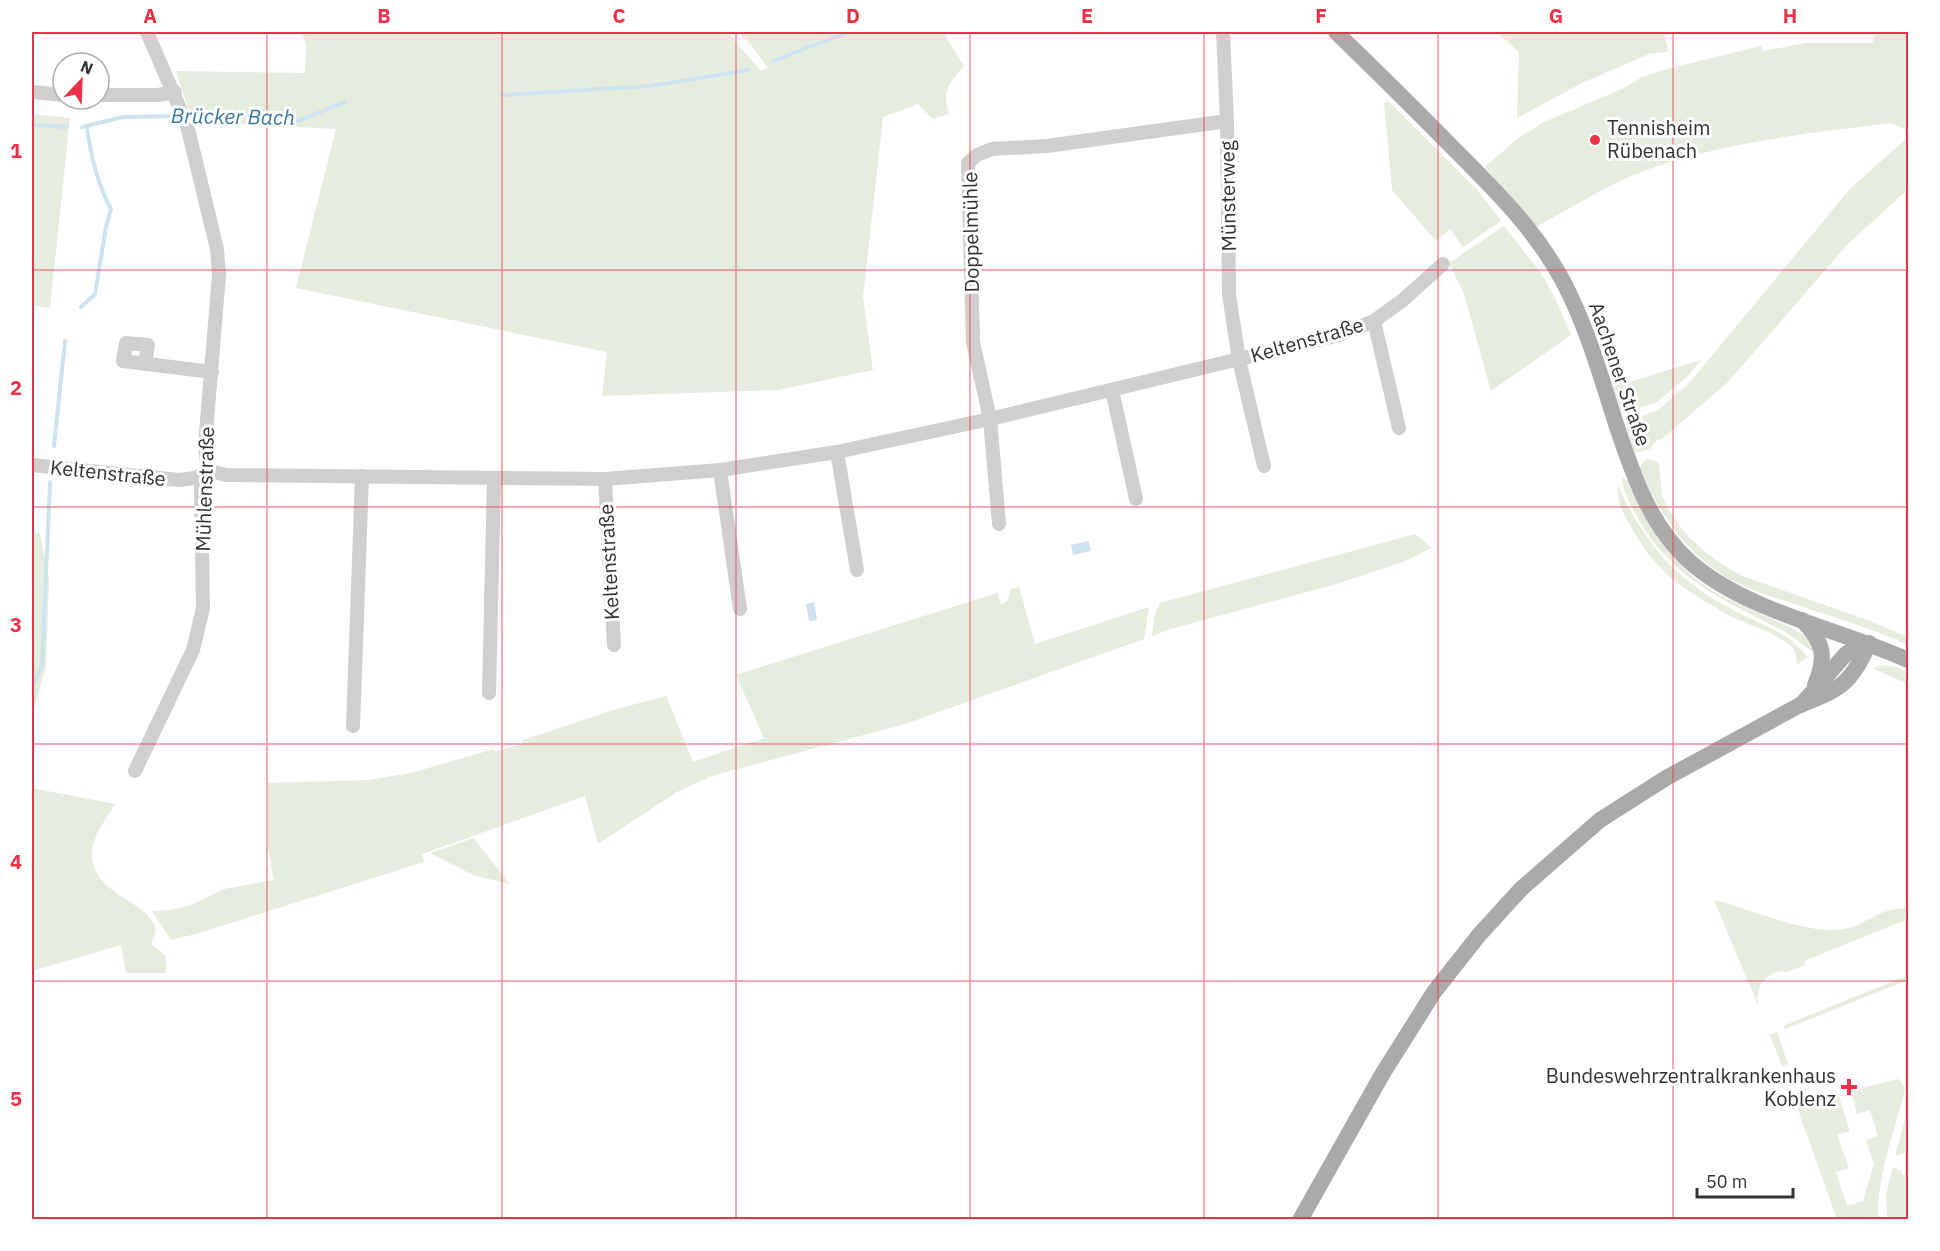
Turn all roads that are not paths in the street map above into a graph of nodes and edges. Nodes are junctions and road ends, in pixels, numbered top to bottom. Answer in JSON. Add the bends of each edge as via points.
{"nodes":[{"id":1,"x":147,"y":32,"type":"edge"},
{"id":2,"x":1223,"y":32,"type":"edge"},
{"id":3,"x":1336,"y":32,"type":"edge"},
{"id":4,"x":32,"y":92,"type":"edge"},
{"id":5,"x":51,"y":94,"type":"edge"},
{"id":6,"x":111,"y":96,"type":"edge"},
{"id":7,"x":177,"y":98,"type":"junction"},
{"id":8,"x":1227,"y":121,"type":"junction"},
{"id":9,"x":1443,"y":264,"type":"dead end"},
{"id":10,"x":1374,"y":321,"type":"junction"},
{"id":11,"x":1239,"y":360,"type":"junction"},
{"id":12,"x":145,"y":364,"type":"dead end"},
{"id":13,"x":212,"y":372,"type":"junction"},
{"id":14,"x":1112,"y":390,"type":"junction"},
{"id":15,"x":990,"y":419,"type":"junction"},
{"id":16,"x":1399,"y":428,"type":"dead end"},
{"id":17,"x":837,"y":452,"type":"junction"},
{"id":18,"x":32,"y":465,"type":"edge"},
{"id":19,"x":1264,"y":466,"type":"dead end"},
{"id":20,"x":720,"y":470,"type":"junction"},
{"id":21,"x":210,"y":471,"type":"junction"},
{"id":22,"x":362,"y":476,"type":"junction"},
{"id":23,"x":605,"y":479,"type":"junction"},
{"id":24,"x":494,"y":480,"type":"junction"},
{"id":25,"x":1136,"y":498,"type":"dead end"},
{"id":26,"x":999,"y":524,"type":"dead end"},
{"id":27,"x":857,"y":570,"type":"dead end"},
{"id":28,"x":740,"y":609,"type":"dead end"},
{"id":29,"x":1802,"y":619,"type":"junction"},
{"id":30,"x":1869,"y":643,"type":"junction"},
{"id":31,"x":614,"y":645,"type":"dead end"},
{"id":32,"x":1908,"y":660,"type":"edge"},
{"id":33,"x":1815,"y":687,"type":"junction"},
{"id":34,"x":489,"y":693,"type":"dead end"},
{"id":35,"x":1800,"y":705,"type":"junction"},
{"id":36,"x":353,"y":726,"type":"dead end"},
{"id":37,"x":135,"y":771,"type":"dead end"},
{"id":38,"x":1300,"y":1220,"type":"edge"}],
"edges":[{"from":1,"to":7,"type":"street","name":"Mühlenstraße"},
{"from":2,"to":8,"type":"street","name":"Münsterweg"},
{"from":3,"to":29,"type":"main road","name":"Aachener Straße","via":[[1491,185],[1540,243],[1580,319],[1639,489],[1664,532],[1687,560],[1713,580]]},
{"from":4,"to":5,"type":"street"},
{"from":6,"to":7,"type":"street"},
{"from":7,"to":13,"type":"street","name":"Mühlenstraße","via":[[217,249],[219,274]]},
{"from":8,"to":11,"type":"street","name":"Münsterweg","via":[[1229,294]]},
{"from":8,"to":15,"type":"street","name":"Doppelmühle","via":[[1047,146],[992,149],[968,163],[973,342]]},
{"from":9,"to":10,"type":"street","name":"Keltenstraße"},
{"from":10,"to":11,"type":"street","name":"Keltenstraße","via":[[1339,335]]},
{"from":10,"to":16,"type":"street","name":"Keltenstraße"},
{"from":11,"to":14,"type":"street","name":"Keltenstraße"},
{"from":11,"to":19,"type":"street","name":"Keltenstraße"},
{"from":12,"to":13,"type":"street"},
{"from":13,"to":21,"type":"street","name":"Mühlenstraße","via":[[205,445]]},
{"from":14,"to":15,"type":"street","name":"Keltenstraße"},
{"from":14,"to":25,"type":"street"},
{"from":15,"to":17,"type":"street","name":"Keltenstraße"},
{"from":15,"to":26,"type":"street"},
{"from":17,"to":20,"type":"street","name":"Keltenstraße"},
{"from":17,"to":27,"type":"street"},
{"from":18,"to":21,"type":"street","name":"Keltenstraße","via":[[179,480]]},
{"from":20,"to":23,"type":"street","name":"Keltenstraße"},
{"from":20,"to":28,"type":"street"},
{"from":21,"to":22,"type":"street","name":"Keltenstraße","via":[[226,475]]},
{"from":21,"to":37,"type":"street","name":"Mühlenstraße","via":[[201,487],[203,608],[193,650]]},
{"from":22,"to":24,"type":"street","name":"Keltenstraße"},
{"from":22,"to":36,"type":"street"},
{"from":23,"to":24,"type":"street","name":"Keltenstraße"},
{"from":23,"to":31,"type":"street","name":"Keltenstraße"},
{"from":24,"to":34,"type":"street"},
{"from":29,"to":30,"type":"main road","name":"Aachener Straße"},
{"from":29,"to":33,"type":"main road","via":[[1822,649]]},
{"from":30,"to":32,"type":"main road","name":"Aachener Straße"},
{"from":30,"to":33,"type":"main road","via":[[1849,651]]},
{"from":30,"to":35,"type":"main road","via":[[1859,666],[1844,683]]},
{"from":33,"to":35,"type":"main road"},
{"from":35,"to":38,"type":"main road","via":[[1666,778],[1600,820],[1522,888],[1434,992],[1383,1072]]}]}
